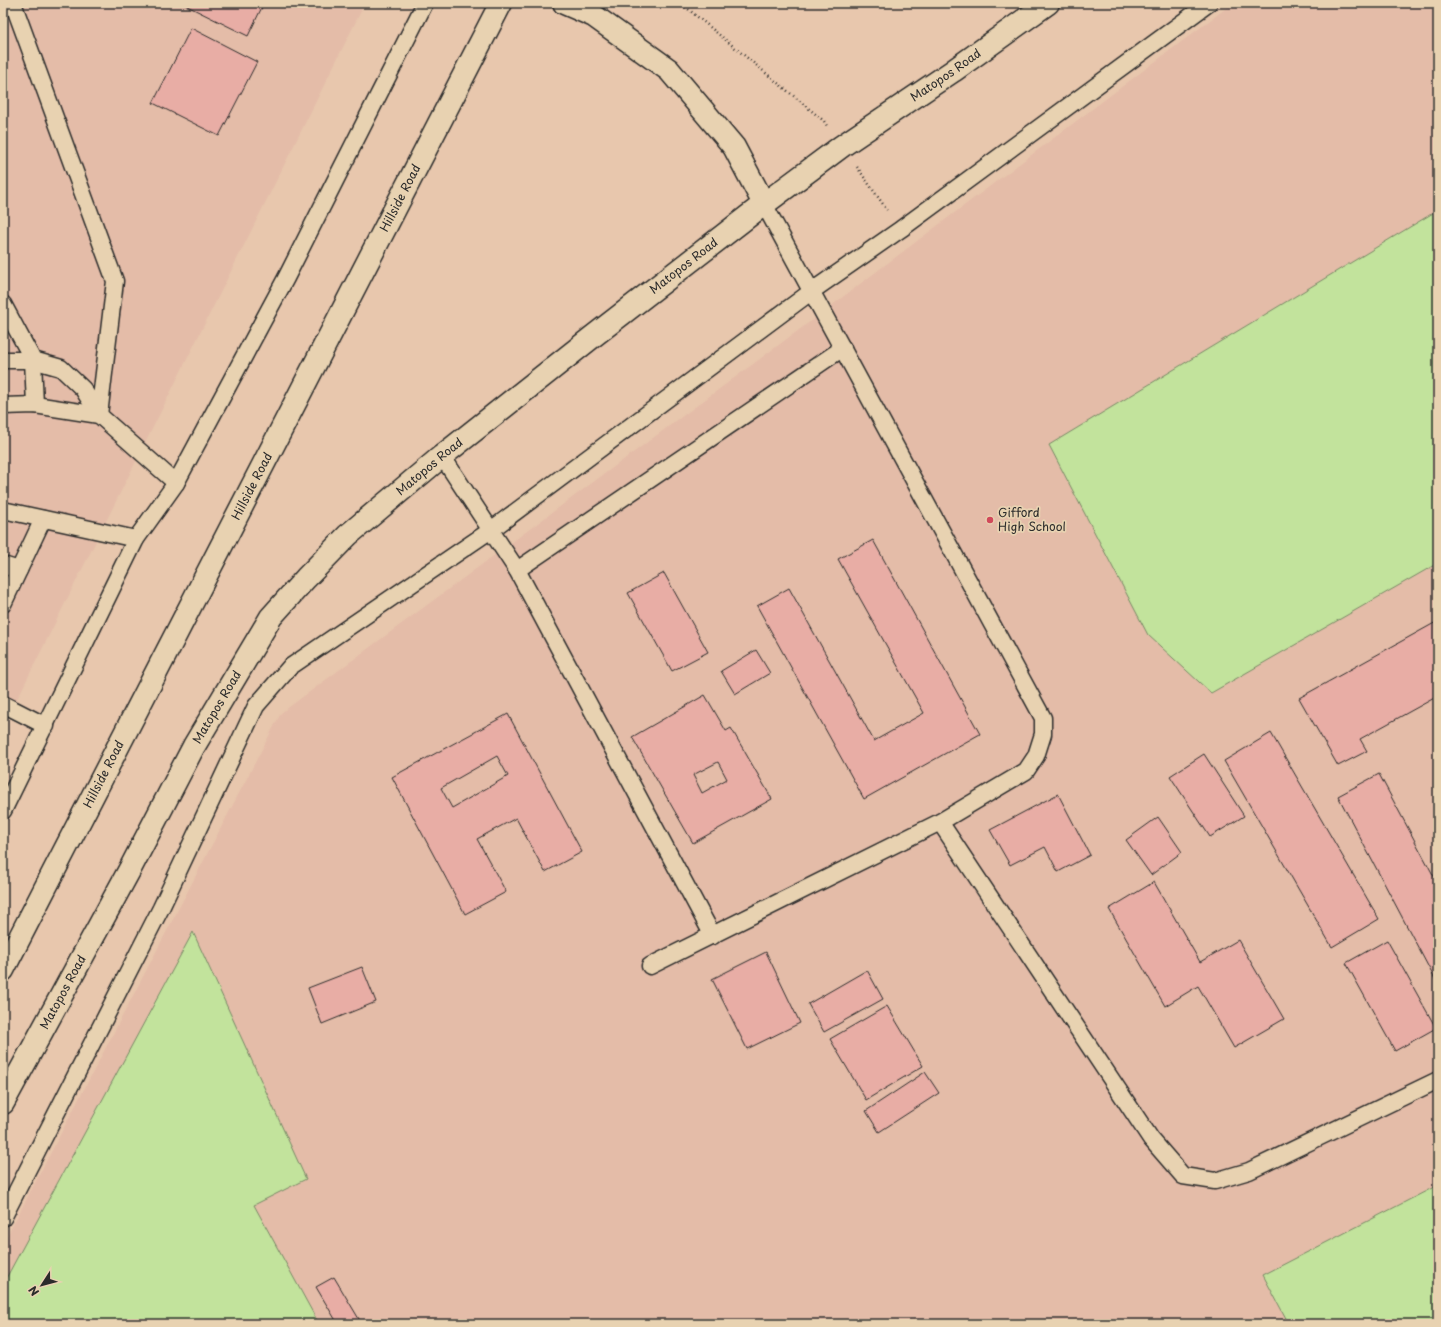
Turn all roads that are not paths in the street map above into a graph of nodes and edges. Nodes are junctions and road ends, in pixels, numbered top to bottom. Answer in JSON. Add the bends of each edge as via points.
{"nodes":[{"id":1,"x":13,"y":3,"type":"edge"},
{"id":2,"x":426,"y":3,"type":"edge"},
{"id":3,"x":501,"y":3,"type":"edge"},
{"id":4,"x":564,"y":3,"type":"edge"},
{"id":5,"x":1048,"y":3,"type":"edge"},
{"id":6,"x":1209,"y":3,"type":"edge"},
{"id":7,"x":764,"y":204,"type":"junction"},
{"id":8,"x":812,"y":292,"type":"junction"},
{"id":9,"x":3,"y":304,"type":"edge"},
{"id":10,"x":843,"y":348,"type":"junction"},
{"id":11,"x":3,"y":360,"type":"edge"},
{"id":12,"x":33,"y":360,"type":"junction"},
{"id":13,"x":3,"y":406,"type":"edge"},
{"id":14,"x":35,"y":406,"type":"junction"},
{"id":15,"x":99,"y":415,"type":"junction"},
{"id":16,"x":442,"y":456,"type":"junction"},
{"id":17,"x":176,"y":483,"type":"junction"},
{"id":18,"x":3,"y":510,"type":"edge"},
{"id":19,"x":43,"y":519,"type":"junction"},
{"id":20,"x":491,"y":530,"type":"junction"},
{"id":21,"x":136,"y":539,"type":"junction"},
{"id":22,"x":3,"y":565,"type":"edge"},
{"id":23,"x":19,"y":570,"type":"junction"},
{"id":24,"x":517,"y":570,"type":"junction"},
{"id":25,"x":3,"y":604,"type":"edge"},
{"id":26,"x":3,"y":704,"type":"edge"},
{"id":27,"x":46,"y":726,"type":"junction"},
{"id":28,"x":3,"y":811,"type":"edge"},
{"id":29,"x":940,"y":822,"type":"junction"},
{"id":30,"x":713,"y":936,"type":"junction"},
{"id":31,"x":650,"y":966,"type":"dead end"},
{"id":32,"x":3,"y":970,"type":"edge"},
{"id":33,"x":1438,"y":1080,"type":"edge"},
{"id":34,"x":3,"y":1103,"type":"edge"},
{"id":35,"x":3,"y":1218,"type":"edge"}],
"edges":[{"from":1,"to":15,"type":"lane","via":[[115,281]]},
{"from":2,"to":17,"type":"lane","via":[[286,278]]},
{"from":3,"to":32,"type":"main road","name":"Hillside Road"},
{"from":4,"to":7,"type":"main road","via":[[594,16],[669,70],[734,147]]},
{"from":5,"to":7,"type":"main road","name":"Matopos Road","via":[[842,146]]},
{"from":6,"to":8,"type":"lane","via":[[901,230]]},
{"from":7,"to":8,"type":"lane"},
{"from":7,"to":16,"type":"main road","name":"Matopos Road"},
{"from":8,"to":10,"type":"lane"},
{"from":8,"to":20,"type":"lane"},
{"from":9,"to":12,"type":"lane"},
{"from":10,"to":24,"type":"lane"},
{"from":10,"to":29,"type":"lane","via":[[1044,718],[1043,734],[1036,756],[1026,771]]},
{"from":11,"to":12,"type":"lane"},
{"from":12,"to":14,"type":"lane"},
{"from":12,"to":15,"type":"lane","via":[[61,368],[83,389]]},
{"from":13,"to":14,"type":"lane"},
{"from":14,"to":15,"type":"lane"},
{"from":15,"to":17,"type":"lane"},
{"from":16,"to":20,"type":"lane"},
{"from":16,"to":34,"type":"main road","name":"Matopos Road","via":[[348,535],[271,617],[194,746]]},
{"from":17,"to":21,"type":"lane"},
{"from":18,"to":19,"type":"lane"},
{"from":19,"to":21,"type":"lane"},
{"from":19,"to":23,"type":"lane"},
{"from":20,"to":24,"type":"lane"},
{"from":20,"to":35,"type":"lane","via":[[290,667],[256,706],[161,908]]},
{"from":21,"to":27,"type":"lane"},
{"from":22,"to":23,"type":"lane"},
{"from":23,"to":25,"type":"lane"},
{"from":24,"to":30,"type":"lane"},
{"from":26,"to":27,"type":"lane"},
{"from":27,"to":28,"type":"lane"},
{"from":29,"to":30,"type":"lane"},
{"from":29,"to":33,"type":"lane","via":[[1151,1139],[1182,1176],[1215,1181],[1249,1171]]},
{"from":30,"to":31,"type":"lane"}]}
